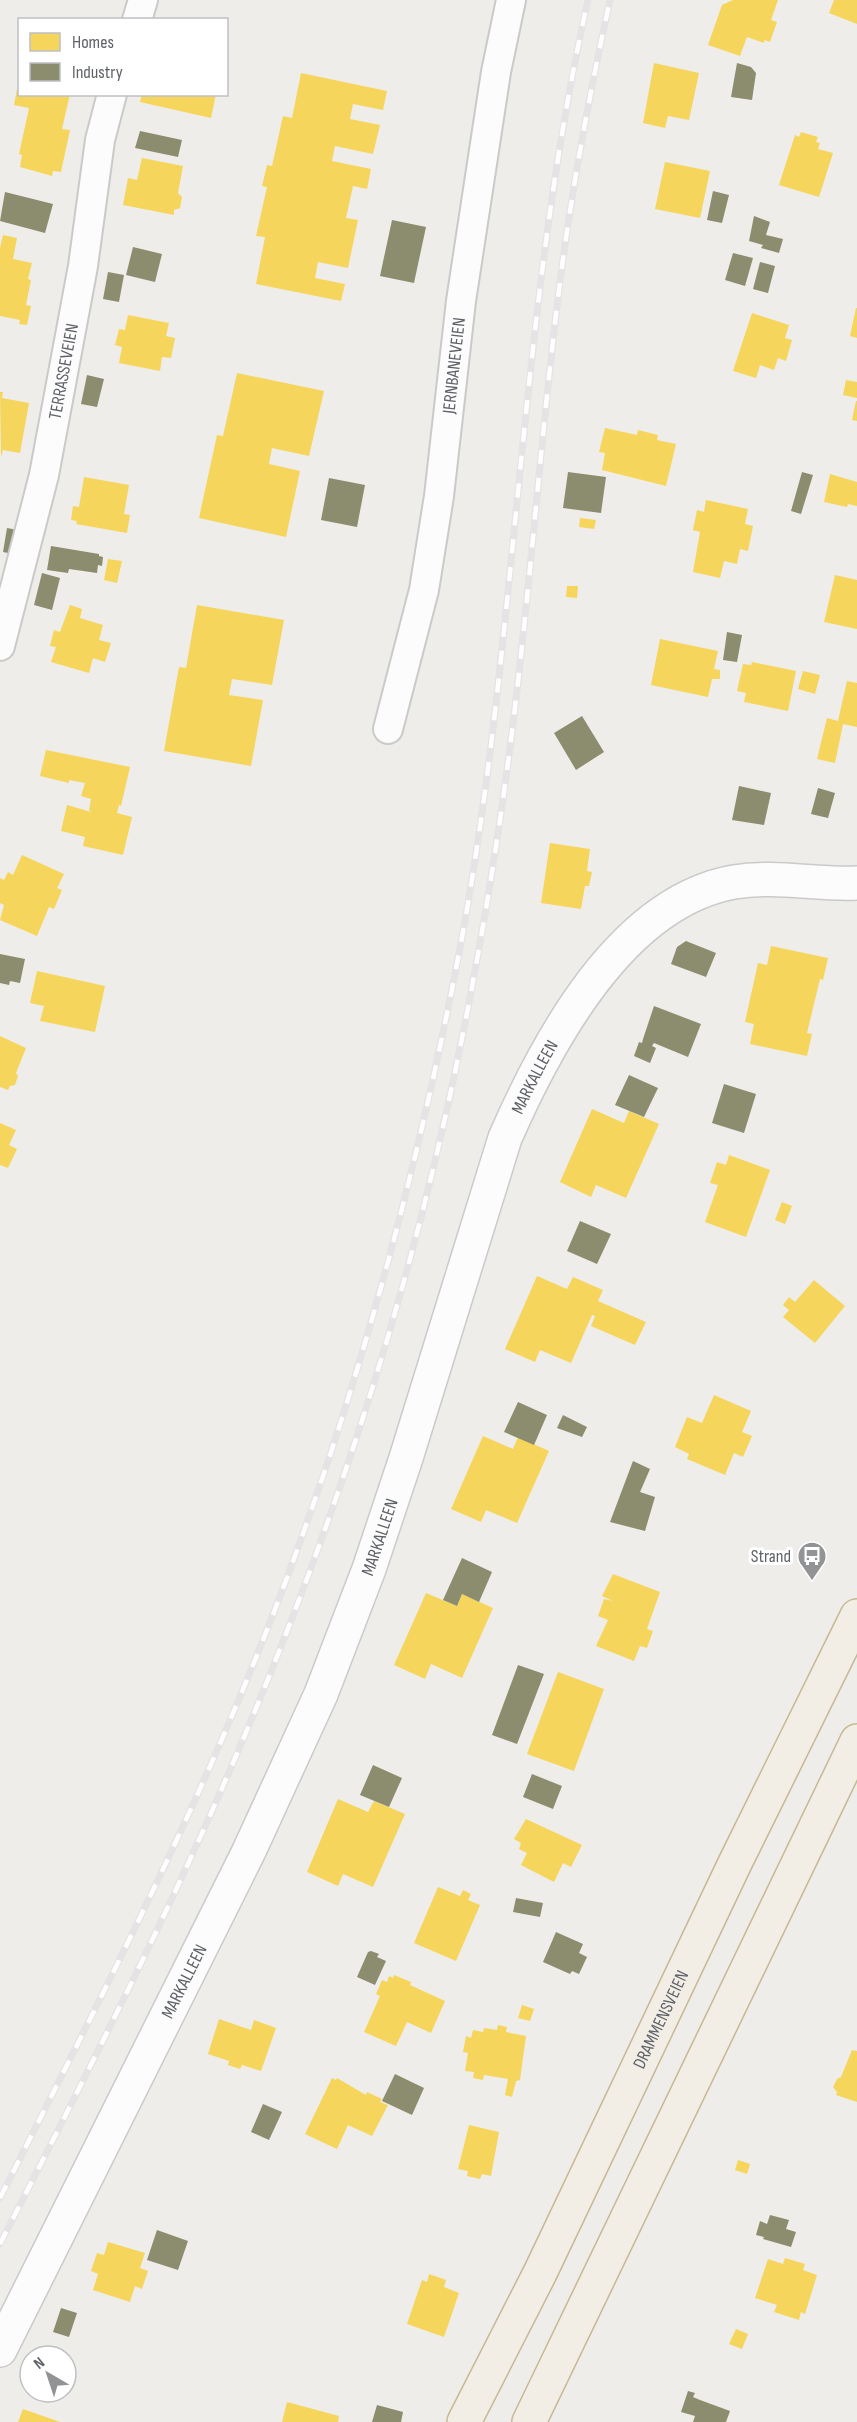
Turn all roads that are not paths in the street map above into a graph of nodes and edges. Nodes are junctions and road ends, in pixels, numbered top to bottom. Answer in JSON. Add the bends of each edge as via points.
{"nodes":[{"id":1,"x":144,"y":0,"type":"edge"},
{"id":2,"x":511,"y":0,"type":"edge"},
{"id":3,"x":138,"y":18,"type":"edge"},
{"id":4,"x":111,"y":96,"type":"edge"},
{"id":5,"x":0,"y":646,"type":"edge"},
{"id":6,"x":388,"y":729,"type":"dead end"},
{"id":7,"x":857,"y":883,"type":"edge"},
{"id":8,"x":857,"y":1616,"type":"edge"},
{"id":9,"x":857,"y":1741,"type":"edge"},
{"id":10,"x":0,"y":2350,"type":"edge"},
{"id":11,"x":464,"y":2422,"type":"edge"},
{"id":12,"x":529,"y":2422,"type":"edge"}],
"edges":[{"from":1,"to":3,"type":"street"},
{"from":2,"to":6,"type":"street","name":"JERNBANEVEIEN","via":[[461,301],[424,590]]},
{"from":4,"to":5,"type":"street","name":"TERRASSEVEIEN","via":[[100,140],[83,266],[44,475]]},
{"from":7,"to":10,"type":"main road","name":"MARKALLEEN","via":[[830,885],[758,879],[693,894],[656,916],[635,935],[597,979],[554,1041],[505,1138],[406,1458],[321,1694],[249,1851]]},
{"from":8,"to":11,"type":"highway","name":"DRAMMENSVEIEN","via":[[540,2273]]},
{"from":9,"to":12,"type":"highway"}]}
